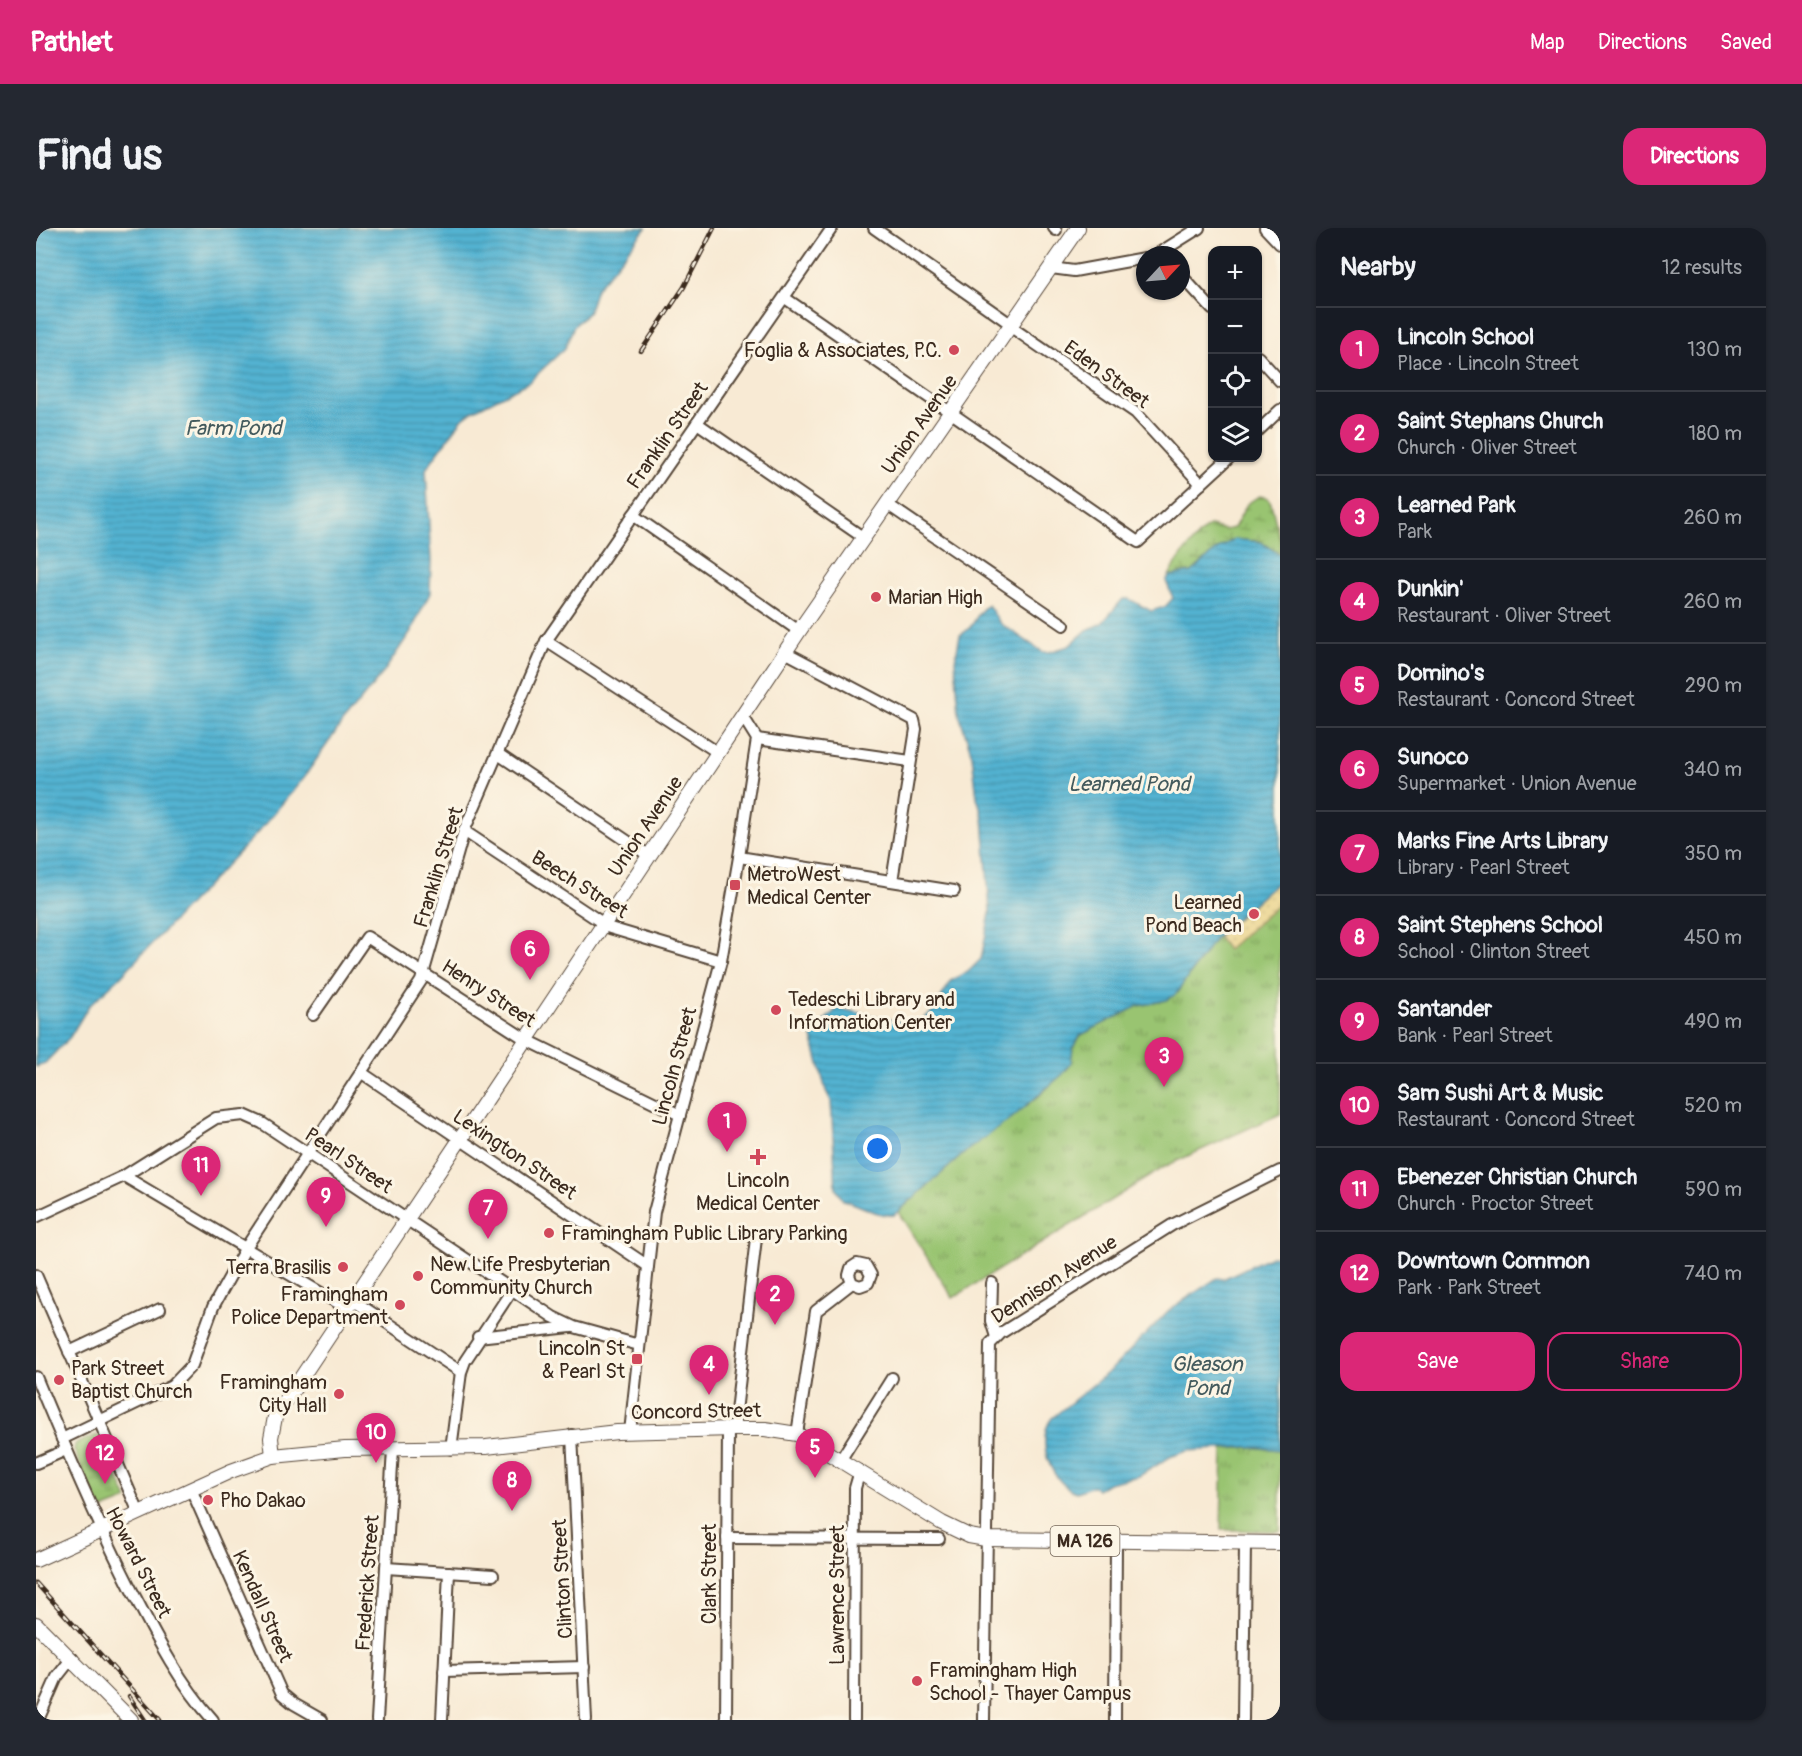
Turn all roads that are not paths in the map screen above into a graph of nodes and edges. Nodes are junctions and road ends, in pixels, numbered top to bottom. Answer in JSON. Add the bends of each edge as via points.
{"nodes":[{"id":1,"x":832,"y":228,"type":"edge"},
{"id":2,"x":873,"y":228,"type":"edge"},
{"id":3,"x":1078,"y":228,"type":"edge"},
{"id":4,"x":1199,"y":228,"type":"edge"},
{"id":5,"x":1265,"y":228,"type":"edge"},
{"id":6,"x":1280,"y":244,"type":"edge"},
{"id":7,"x":1172,"y":246,"type":"edge"},
{"id":8,"x":1136,"y":260,"type":"edge"},
{"id":9,"x":1051,"y":268,"type":"junction"},
{"id":10,"x":1190,"y":285,"type":"edge"},
{"id":11,"x":785,"y":298,"type":"junction"},
{"id":12,"x":1208,"y":305,"type":"edge"},
{"id":13,"x":1011,"y":326,"type":"junction"},
{"id":14,"x":1262,"y":362,"type":"edge"},
{"id":15,"x":1280,"y":381,"type":"edge"},
{"id":16,"x":1280,"y":410,"type":"edge"},
{"id":17,"x":951,"y":413,"type":"junction"},
{"id":18,"x":697,"y":423,"type":"junction"},
{"id":19,"x":1262,"y":426,"type":"edge"},
{"id":20,"x":1225,"y":462,"type":"edge"},
{"id":21,"x":1201,"y":484,"type":"junction"},
{"id":22,"x":887,"y":504,"type":"junction"},
{"id":23,"x":633,"y":515,"type":"junction"},
{"id":24,"x":864,"y":538,"type":"junction"},
{"id":25,"x":1064,"y":625,"type":"dead end"},
{"id":26,"x":799,"y":631,"type":"junction"},
{"id":27,"x":546,"y":641,"type":"junction"},
{"id":28,"x":785,"y":652,"type":"junction"},
{"id":29,"x":742,"y":715,"type":"junction"},
{"id":30,"x":756,"y":739,"type":"junction"},
{"id":31,"x":717,"y":752,"type":"junction"},
{"id":32,"x":498,"y":754,"type":"junction"},
{"id":33,"x":910,"y":761,"type":"junction"},
{"id":34,"x":464,"y":831,"type":"junction"},
{"id":35,"x":648,"y":855,"type":"junction"},
{"id":36,"x":739,"y":857,"type":"junction"},
{"id":37,"x":892,"y":881,"type":"junction"},
{"id":38,"x":954,"y":891,"type":"dead end"},
{"id":39,"x":603,"y":924,"type":"junction"},
{"id":40,"x":721,"y":961,"type":"junction"},
{"id":41,"x":425,"y":973,"type":"junction"},
{"id":42,"x":314,"y":1015,"type":"dead end"},
{"id":43,"x":527,"y":1040,"type":"junction"},
{"id":44,"x":362,"y":1073,"type":"junction"},
{"id":45,"x":680,"y":1115,"type":"junction"},
{"id":46,"x":461,"y":1140,"type":"junction"},
{"id":47,"x":308,"y":1154,"type":"junction"},
{"id":48,"x":1280,"y":1171,"type":"edge"},
{"id":49,"x":124,"y":1176,"type":"junction"},
{"id":50,"x":36,"y":1217,"type":"edge"},
{"id":51,"x":407,"y":1220,"type":"junction"},
{"id":52,"x":756,"y":1238,"type":"dead end"},
{"id":53,"x":245,"y":1249,"type":"junction"},
{"id":54,"x":648,"y":1266,"type":"junction"},
{"id":55,"x":36,"y":1275,"type":"edge"},
{"id":56,"x":852,"y":1283,"type":"dead end"},
{"id":57,"x":992,"y":1283,"type":"dead end"},
{"id":58,"x":512,"y":1290,"type":"junction"},
{"id":59,"x":351,"y":1305,"type":"junction"},
{"id":60,"x":160,"y":1309,"type":"dead end"},
{"id":61,"x":574,"y":1326,"type":"junction"},
{"id":62,"x":996,"y":1337,"type":"junction"},
{"id":63,"x":478,"y":1338,"type":"junction"},
{"id":64,"x":639,"y":1345,"type":"junction"},
{"id":65,"x":69,"y":1352,"type":"junction"},
{"id":66,"x":460,"y":1372,"type":"junction"},
{"id":67,"x":36,"y":1377,"type":"edge"},
{"id":68,"x":892,"y":1378,"type":"dead end"},
{"id":69,"x":99,"y":1421,"type":"junction"},
{"id":70,"x":731,"y":1429,"type":"junction"},
{"id":71,"x":630,"y":1432,"type":"junction"},
{"id":72,"x":797,"y":1434,"type":"junction"},
{"id":73,"x":572,"y":1435,"type":"junction"},
{"id":74,"x":62,"y":1439,"type":"junction"},
{"id":75,"x":393,"y":1449,"type":"junction"},
{"id":76,"x":451,"y":1449,"type":"junction"},
{"id":77,"x":66,"y":1450,"type":"junction"},
{"id":78,"x":273,"y":1456,"type":"junction"},
{"id":79,"x":841,"y":1460,"type":"junction"},
{"id":80,"x":36,"y":1463,"type":"edge"},
{"id":81,"x":860,"y":1471,"type":"junction"},
{"id":82,"x":191,"y":1489,"type":"junction"},
{"id":83,"x":139,"y":1513,"type":"junction"},
{"id":84,"x":102,"y":1530,"type":"junction"},
{"id":85,"x":727,"y":1538,"type":"junction"},
{"id":86,"x":855,"y":1538,"type":"junction"},
{"id":87,"x":939,"y":1539,"type":"dead end"},
{"id":88,"x":986,"y":1539,"type":"junction"},
{"id":89,"x":1116,"y":1541,"type":"junction"},
{"id":90,"x":1245,"y":1543,"type":"junction"},
{"id":91,"x":1280,"y":1543,"type":"edge"},
{"id":92,"x":36,"y":1560,"type":"edge"},
{"id":93,"x":386,"y":1568,"type":"junction"},
{"id":94,"x":449,"y":1572,"type":"junction"},
{"id":95,"x":493,"y":1575,"type":"dead end"},
{"id":96,"x":36,"y":1624,"type":"edge"},
{"id":97,"x":72,"y":1658,"type":"junction"},
{"id":98,"x":584,"y":1667,"type":"junction"},
{"id":99,"x":444,"y":1671,"type":"junction"},
{"id":100,"x":38,"y":1720,"type":"edge"},
{"id":101,"x":131,"y":1720,"type":"edge"},
{"id":102,"x":213,"y":1720,"type":"edge"},
{"id":103,"x":322,"y":1720,"type":"edge"},
{"id":104,"x":377,"y":1720,"type":"edge"},
{"id":105,"x":442,"y":1720,"type":"edge"},
{"id":106,"x":586,"y":1720,"type":"edge"},
{"id":107,"x":726,"y":1720,"type":"edge"},
{"id":108,"x":854,"y":1720,"type":"edge"},
{"id":109,"x":984,"y":1720,"type":"edge"},
{"id":110,"x":1115,"y":1720,"type":"edge"},
{"id":111,"x":1243,"y":1720,"type":"edge"}],
"edges":[{"from":1,"to":11,"type":"street","name":"Franklin Street"},
{"from":2,"to":13,"type":"street","name":"Eden Street"},
{"from":3,"to":9,"type":"main road","name":"Union Avenue"},
{"from":4,"to":7,"type":"street"},
{"from":5,"to":6,"type":"street"},
{"from":8,"to":9,"type":"street","via":[[1074,271]]},
{"from":9,"to":13,"type":"main road","name":"Union Avenue"},
{"from":10,"to":12,"type":"street"},
{"from":11,"to":17,"type":"street"},
{"from":11,"to":18,"type":"street","name":"Franklin Street"},
{"from":13,"to":17,"type":"main road","name":"Union Avenue"},
{"from":13,"to":21,"type":"street","name":"Eden Street","via":[[1136,413]]},
{"from":14,"to":15,"type":"street"},
{"from":16,"to":19,"type":"street"},
{"from":17,"to":21,"type":"street","via":[[1138,542]]},
{"from":17,"to":22,"type":"main road","name":"Union Avenue"},
{"from":18,"to":23,"type":"street","name":"Franklin Street"},
{"from":18,"to":24,"type":"street"},
{"from":20,"to":21,"type":"street"},
{"from":22,"to":24,"type":"main road","name":"Union Avenue"},
{"from":22,"to":25,"type":"street"},
{"from":23,"to":26,"type":"street"},
{"from":23,"to":27,"type":"street","name":"Franklin Street"},
{"from":24,"to":26,"type":"main road","name":"Union Avenue"},
{"from":26,"to":28,"type":"main road","name":"Union Avenue"},
{"from":27,"to":31,"type":"street"},
{"from":27,"to":32,"type":"street","name":"Franklin Street"},
{"from":28,"to":29,"type":"main road","name":"Union Avenue"},
{"from":28,"to":33,"type":"street","via":[[909,715],[916,725]]},
{"from":29,"to":30,"type":"street"},
{"from":29,"to":31,"type":"main road","name":"Union Avenue"},
{"from":30,"to":33,"type":"street"},
{"from":30,"to":36,"type":"street","name":"Lincoln Street"},
{"from":31,"to":35,"type":"main road","name":"Union Avenue"},
{"from":32,"to":34,"type":"street","name":"Franklin Street"},
{"from":32,"to":35,"type":"street"},
{"from":33,"to":37,"type":"street"},
{"from":34,"to":39,"type":"street","name":"Beech Street"},
{"from":34,"to":41,"type":"street","name":"Franklin Street"},
{"from":35,"to":39,"type":"main road","name":"Union Avenue"},
{"from":36,"to":37,"type":"street"},
{"from":36,"to":40,"type":"street","name":"Lincoln Street"},
{"from":37,"to":38,"type":"street"},
{"from":39,"to":40,"type":"street","name":"Beech Street"},
{"from":39,"to":43,"type":"main road","name":"Union Avenue"},
{"from":40,"to":45,"type":"street","name":"Lincoln Street"},
{"from":41,"to":42,"type":"street","name":"Henry Street","via":[[367,937]]},
{"from":41,"to":43,"type":"street","name":"Henry Street"},
{"from":41,"to":44,"type":"street","name":"Franklin Street"},
{"from":43,"to":45,"type":"street","name":"Henry Street"},
{"from":43,"to":46,"type":"main road","name":"Union Avenue"},
{"from":44,"to":46,"type":"street","name":"Lexington Street"},
{"from":44,"to":47,"type":"street","name":"Franklin Street"},
{"from":45,"to":54,"type":"street","name":"Lincoln Street","via":[[657,1198]]},
{"from":46,"to":51,"type":"main road","name":"Union Avenue"},
{"from":46,"to":54,"type":"street","name":"Lexington Street"},
{"from":47,"to":49,"type":"street","name":"Pearl Street","via":[[262,1123],[235,1114],[207,1122]]},
{"from":47,"to":51,"type":"street","name":"Pearl Street"},
{"from":47,"to":53,"type":"street","name":"Franklin Street"},
{"from":48,"to":62,"type":"street","name":"Dennison Avenue","via":[[1166,1228]]},
{"from":49,"to":50,"type":"street","name":"Pearl Street"},
{"from":49,"to":53,"type":"street"},
{"from":51,"to":58,"type":"street","name":"Pearl Street"},
{"from":51,"to":59,"type":"main road","name":"Union Avenue"},
{"from":52,"to":70,"type":"street","name":"Clark Street"},
{"from":53,"to":59,"type":"street"},
{"from":53,"to":69,"type":"street","name":"Franklin Street","via":[[218,1298],[197,1356],[184,1376],[164,1391]]},
{"from":54,"to":64,"type":"street","name":"Lincoln Street"},
{"from":55,"to":65,"type":"street"},
{"from":56,"to":72,"type":"street","via":[[816,1311]]},
{"from":57,"to":62,"type":"street","via":[[991,1321]]},
{"from":58,"to":61,"type":"street","name":"Pearl Street"},
{"from":58,"to":63,"type":"street"},
{"from":59,"to":66,"type":"street"},
{"from":59,"to":78,"type":"main road","name":"Union Avenue","via":[[275,1417]]},
{"from":60,"to":65,"type":"street"},
{"from":61,"to":63,"type":"street"},
{"from":61,"to":64,"type":"street","name":"Pearl Street"},
{"from":62,"to":88,"type":"street","name":"Dennison Avenue","via":[[988,1352]]},
{"from":63,"to":66,"type":"street"},
{"from":64,"to":71,"type":"street","name":"Lincoln Street"},
{"from":65,"to":69,"type":"street"},
{"from":66,"to":76,"type":"street"},
{"from":67,"to":74,"type":"street","name":"Howard Street"},
{"from":68,"to":79,"type":"street"},
{"from":69,"to":74,"type":"street","name":"Franklin Street"},
{"from":69,"to":83,"type":"street"},
{"from":70,"to":71,"type":"main road","name":"Concord Street","number":"MA 126"},
{"from":70,"to":72,"type":"main road","name":"Concord Street","number":"MA 126"},
{"from":70,"to":85,"type":"street","name":"Clark Street"},
{"from":71,"to":73,"type":"main road","name":"Concord Street","number":"MA 126"},
{"from":72,"to":79,"type":"main road","name":"Concord Street","number":"MA 126"},
{"from":73,"to":76,"type":"main road","name":"Concord Street","number":"MA 126"},
{"from":73,"to":98,"type":"street","name":"Clinton Street"},
{"from":74,"to":77,"type":"street","name":"Howard Street"},
{"from":75,"to":76,"type":"main road","name":"Concord Street","number":"MA 126"},
{"from":75,"to":78,"type":"main road","name":"Concord Street","number":"MA 126","via":[[340,1449]]},
{"from":75,"to":93,"type":"street","name":"Frederick Street"},
{"from":77,"to":80,"type":"street"},
{"from":77,"to":84,"type":"street","name":"Howard Street"},
{"from":78,"to":82,"type":"main road","name":"Concord Street","number":"MA 126"},
{"from":79,"to":81,"type":"main road","name":"Concord Street","number":"MA 126"},
{"from":81,"to":86,"type":"street","name":"Lawrence Street","via":[[855,1488]]},
{"from":81,"to":88,"type":"main road","name":"Concord Street","number":"MA 126","via":[[942,1523]]},
{"from":82,"to":83,"type":"main road","name":"Concord Street","number":"MA 126"},
{"from":82,"to":103,"type":"street","name":"Kendall Street","via":[[282,1694]]},
{"from":83,"to":84,"type":"main road","name":"Concord Street","number":"MA 126"},
{"from":84,"to":92,"type":"main road","name":"Concord Street","number":"MA 126"},
{"from":84,"to":102,"type":"street","name":"Howard Street","via":[[177,1674]]},
{"from":85,"to":86,"type":"street"},
{"from":85,"to":107,"type":"street","name":"Clark Street"},
{"from":86,"to":87,"type":"street"},
{"from":86,"to":108,"type":"street","name":"Lawrence Street"},
{"from":88,"to":89,"type":"main road","name":"Concord Street","number":"MA 126"},
{"from":88,"to":109,"type":"street","name":"Dennison Avenue"},
{"from":89,"to":90,"type":"main road","name":"Concord Street","number":"MA 126"},
{"from":89,"to":110,"type":"street"},
{"from":90,"to":91,"type":"main road","name":"Concord Street","number":"MA 126"},
{"from":90,"to":111,"type":"street"},
{"from":93,"to":94,"type":"street"},
{"from":93,"to":104,"type":"street","name":"Frederick Street"},
{"from":94,"to":95,"type":"street"},
{"from":94,"to":99,"type":"street"},
{"from":96,"to":97,"type":"main road"},
{"from":97,"to":100,"type":"street","via":[[57,1677]]},
{"from":97,"to":101,"type":"main road"},
{"from":98,"to":99,"type":"street"},
{"from":98,"to":106,"type":"street","name":"Clinton Street"},
{"from":99,"to":105,"type":"street"}]}
